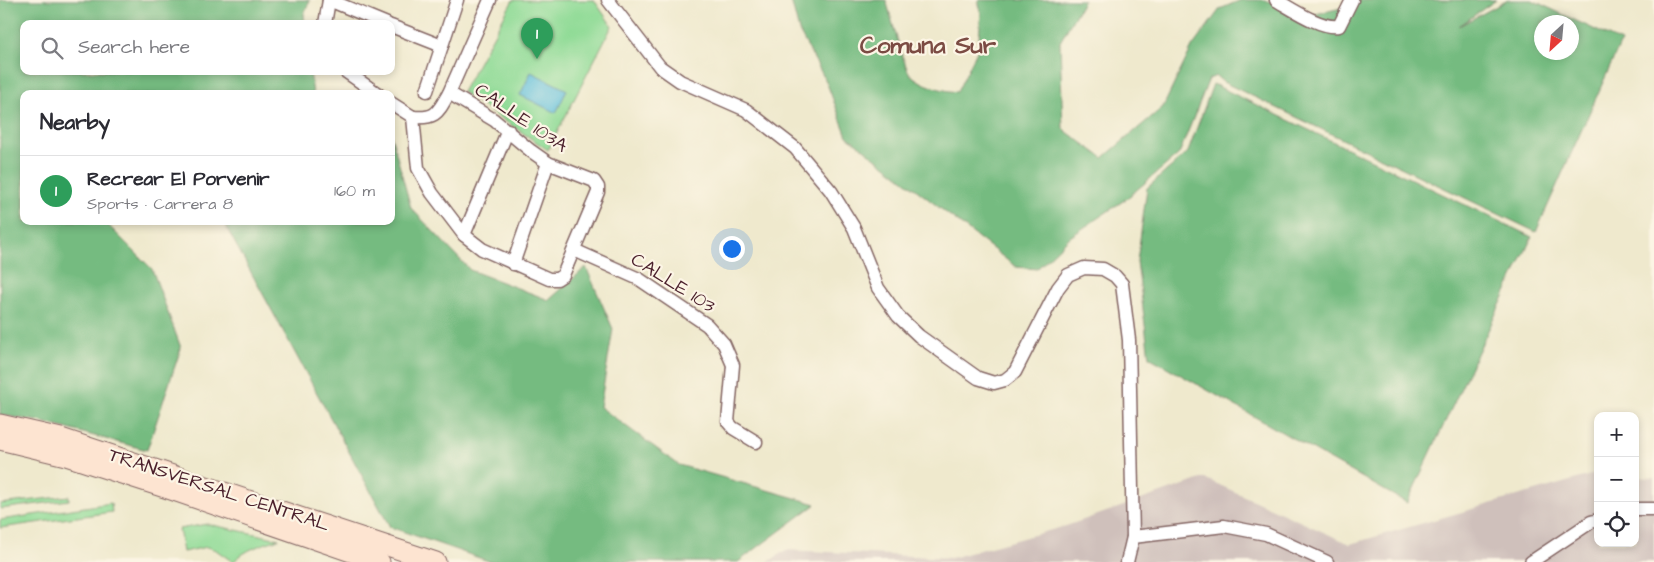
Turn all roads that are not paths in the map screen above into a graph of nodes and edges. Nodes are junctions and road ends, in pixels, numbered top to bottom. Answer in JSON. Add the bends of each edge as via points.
{"nodes":[{"id":1,"x":329,"y":0,"type":"edge"},
{"id":2,"x":457,"y":0,"type":"edge"},
{"id":3,"x":490,"y":0,"type":"edge"},
{"id":4,"x":608,"y":0,"type":"edge"},
{"id":5,"x":1276,"y":0,"type":"edge"},
{"id":6,"x":1352,"y":0,"type":"edge"},
{"id":7,"x":326,"y":20,"type":"edge"},
{"id":8,"x":377,"y":20,"type":"edge"},
{"id":9,"x":395,"y":28,"type":"edge"},
{"id":10,"x":442,"y":46,"type":"junction"},
{"id":11,"x":351,"y":75,"type":"edge"},
{"id":12,"x":372,"y":90,"type":"edge"},
{"id":13,"x":427,"y":91,"type":"dead end"},
{"id":14,"x":449,"y":93,"type":"junction"},
{"id":15,"x":395,"y":106,"type":"edge"},
{"id":16,"x":413,"y":117,"type":"junction"},
{"id":17,"x":508,"y":130,"type":"junction"},
{"id":18,"x":548,"y":162,"type":"junction"},
{"id":19,"x":464,"y":235,"type":"junction"},
{"id":20,"x":574,"y":250,"type":"junction"},
{"id":21,"x":513,"y":264,"type":"junction"},
{"id":22,"x":0,"y":424,"type":"edge"},
{"id":23,"x":0,"y":440,"type":"edge"},
{"id":24,"x":756,"y":442,"type":"dead end"},
{"id":25,"x":1639,"y":509,"type":"edge"},
{"id":26,"x":1654,"y":509,"type":"edge"},
{"id":27,"x":1594,"y":521,"type":"edge"},
{"id":28,"x":1133,"y":537,"type":"junction"},
{"id":29,"x":380,"y":562,"type":"edge"},
{"id":30,"x":436,"y":562,"type":"edge"},
{"id":31,"x":1127,"y":562,"type":"edge"},
{"id":32,"x":1327,"y":562,"type":"edge"},
{"id":33,"x":1531,"y":562,"type":"edge"}],
"edges":[{"from":1,"to":7,"type":"street"},
{"from":1,"to":8,"type":"street"},
{"from":2,"to":10,"type":"street"},
{"from":3,"to":14,"type":"street"},
{"from":4,"to":28,"type":"street","via":[[660,68],[680,81],[746,110],[795,148],[831,191],[854,228],[878,288],[898,316],[978,378],[994,383],[1016,372],[1058,288],[1068,275],[1084,268],[1103,269],[1115,276],[1122,284],[1129,340]]},
{"from":5,"to":6,"type":"street","via":[[1331,27],[1338,26]]},
{"from":9,"to":10,"type":"street"},
{"from":10,"to":13,"type":"street"},
{"from":11,"to":12,"type":"street"},
{"from":14,"to":16,"type":"street","via":[[433,116]]},
{"from":14,"to":17,"type":"street","name":"CALLE 103A"},
{"from":15,"to":16,"type":"street"},
{"from":16,"to":19,"type":"street","via":[[418,168],[432,193]]},
{"from":17,"to":18,"type":"street","name":"CALLE 103A"},
{"from":17,"to":19,"type":"street"},
{"from":18,"to":20,"type":"street","name":"CALLE 103A","via":[[594,181],[598,187]]},
{"from":18,"to":21,"type":"street"},
{"from":19,"to":21,"type":"street","via":[[482,249]]},
{"from":20,"to":21,"type":"street","via":[[563,276],[557,279],[549,279]]},
{"from":20,"to":24,"type":"street","name":"CALLE 103","via":[[640,279],[707,325],[724,344],[733,365],[728,422]]},
{"from":22,"to":30,"type":"main road","name":"TRANSVERSAL CENTRAL","via":[[86,446]]},
{"from":23,"to":29,"type":"main road","name":"TRANSVERSAL CENTRAL","via":[[66,456]]},
{"from":25,"to":26,"type":"street"},
{"from":27,"to":33,"type":"street"},
{"from":28,"to":31,"type":"street"},
{"from":28,"to":32,"type":"street","via":[[1224,526],[1266,534]]}]}
